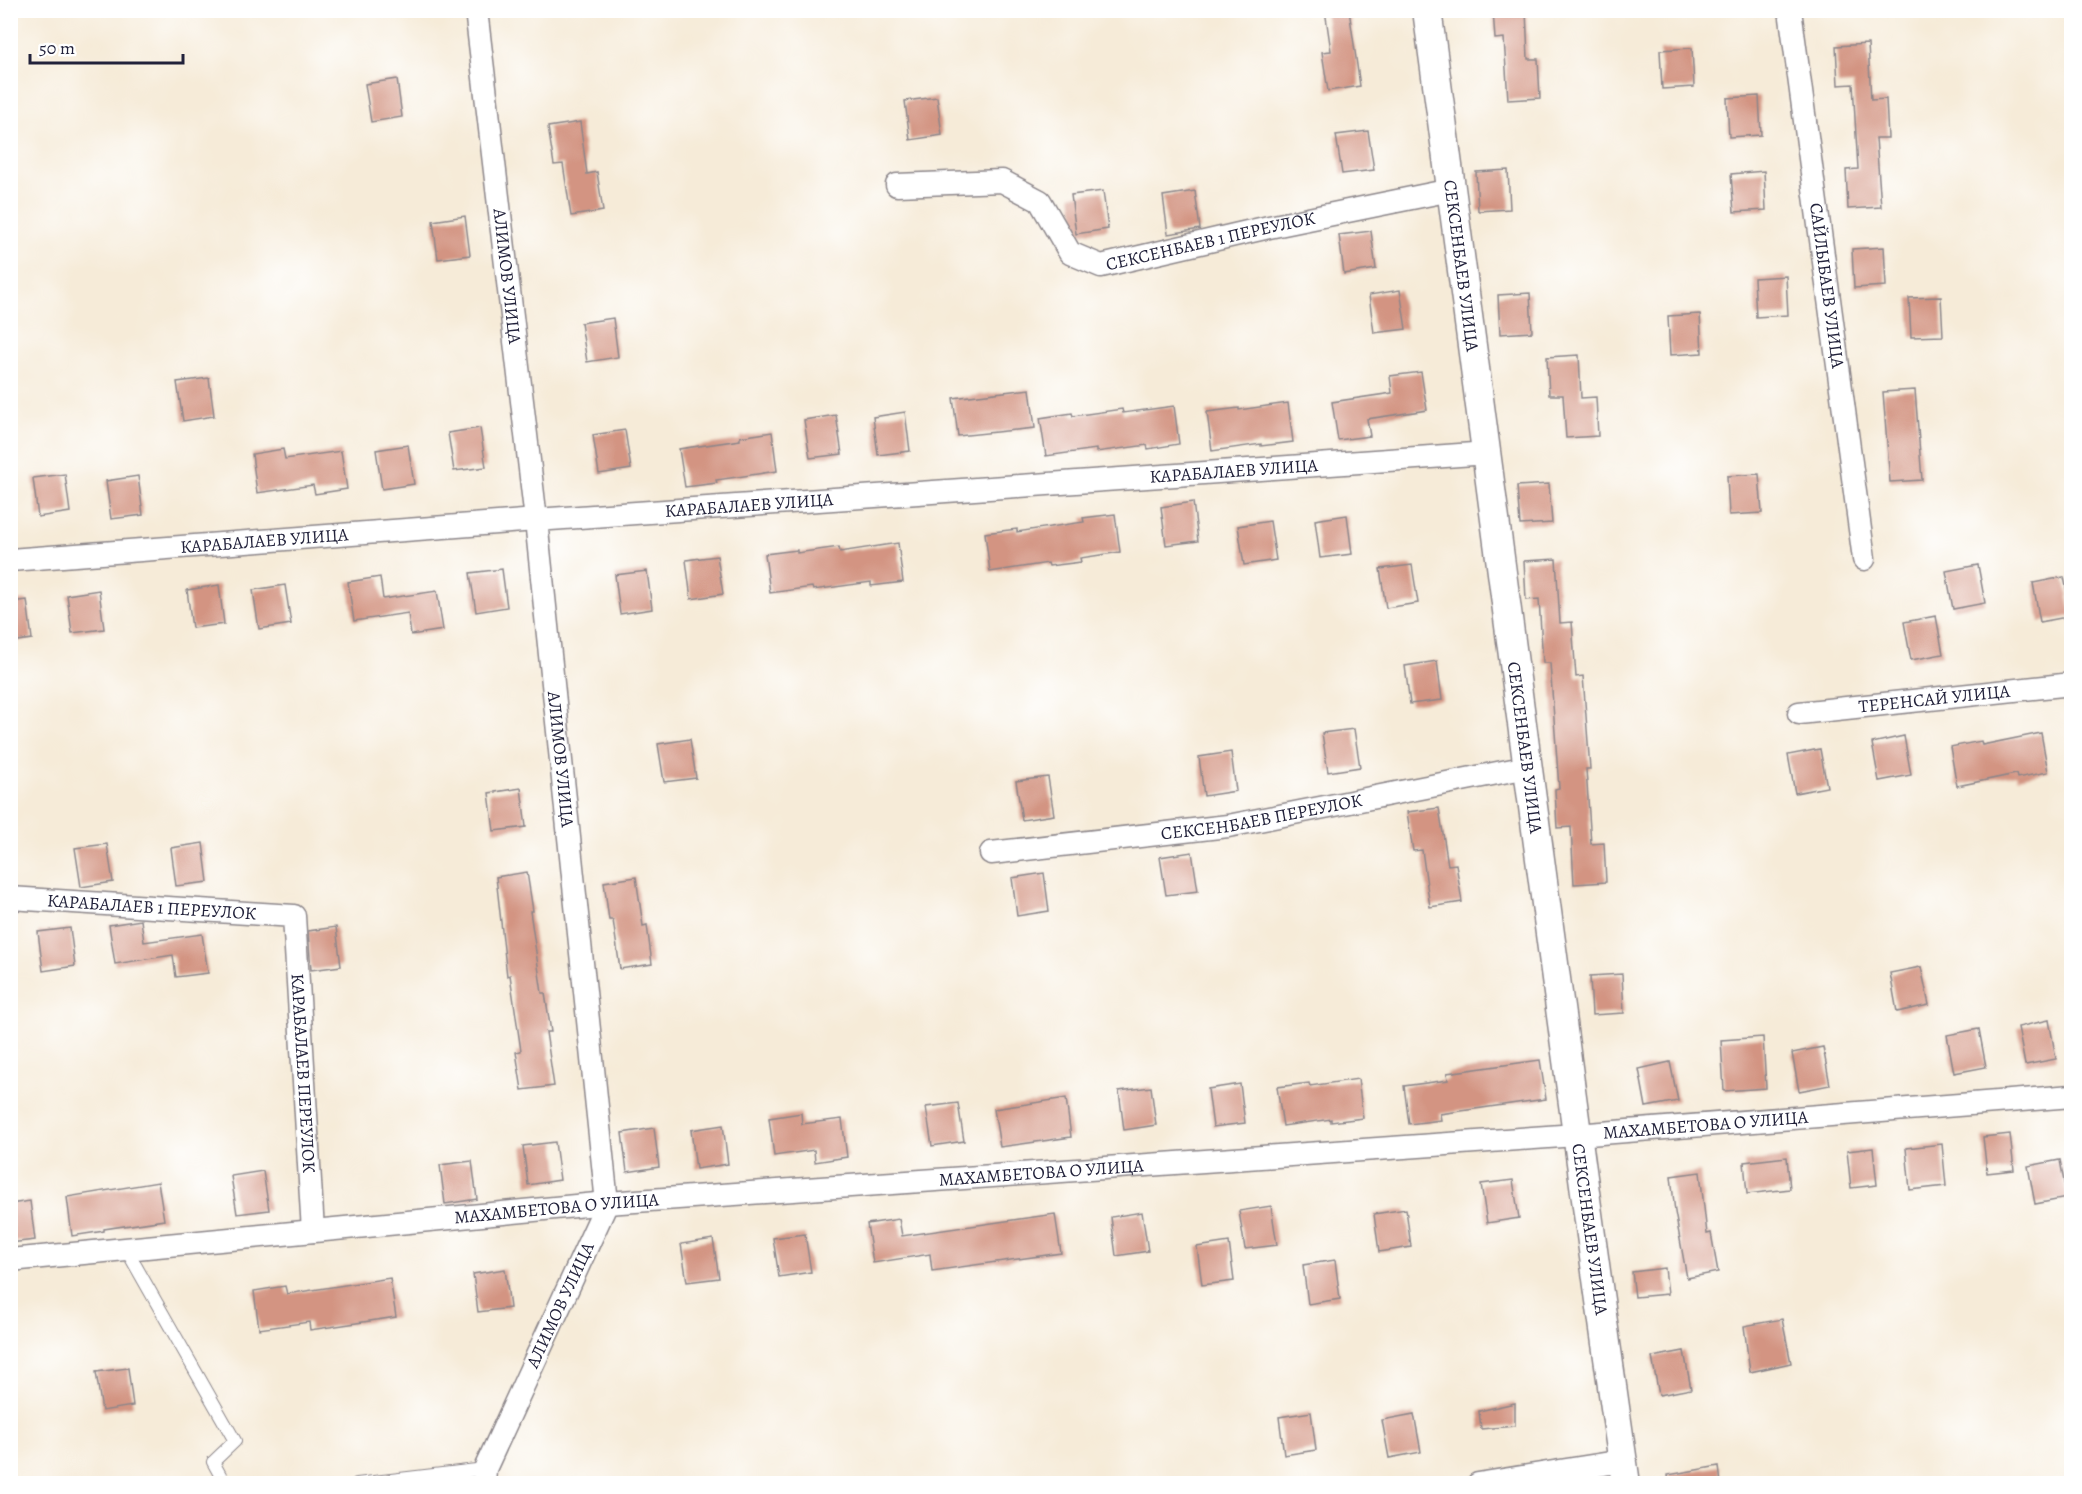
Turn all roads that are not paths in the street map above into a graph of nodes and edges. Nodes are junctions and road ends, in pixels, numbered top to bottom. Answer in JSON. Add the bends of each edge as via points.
{"nodes":[{"id":1,"x":476,"y":10,"type":"edge"},
{"id":2,"x":1426,"y":10,"type":"edge"},
{"id":3,"x":1790,"y":10,"type":"edge"},
{"id":4,"x":897,"y":185,"type":"dead end"},
{"id":5,"x":1451,"y":190,"type":"junction"},
{"id":6,"x":1488,"y":453,"type":"junction"},
{"id":7,"x":536,"y":520,"type":"junction"},
{"id":8,"x":1864,"y":559,"type":"dead end"},
{"id":9,"x":10,"y":560,"type":"edge"},
{"id":10,"x":2072,"y":684,"type":"edge"},
{"id":11,"x":1799,"y":713,"type":"dead end"},
{"id":12,"x":1528,"y":767,"type":"junction"},
{"id":13,"x":991,"y":854,"type":"dead end"},
{"id":14,"x":10,"y":898,"type":"edge"},
{"id":15,"x":294,"y":916,"type":"joint"},
{"id":16,"x":2072,"y":1096,"type":"edge"},
{"id":17,"x":1576,"y":1135,"type":"junction"},
{"id":18,"x":607,"y":1203,"type":"junction"},
{"id":19,"x":313,"y":1231,"type":"junction"},
{"id":20,"x":126,"y":1249,"type":"junction"},
{"id":21,"x":10,"y":1260,"type":"edge"},
{"id":22,"x":1624,"y":1472,"type":"edge"},
{"id":23,"x":484,"y":1476,"type":"edge"},
{"id":24,"x":225,"y":1484,"type":"edge"},
{"id":25,"x":357,"y":1484,"type":"edge"},
{"id":26,"x":1478,"y":1484,"type":"edge"}],
"edges":[{"from":1,"to":7,"type":"street","name":"АЛИМОВ УЛИЦА"},
{"from":2,"to":5,"type":"street","name":"СЕКСЕНБАЕВ УЛИЦА"},
{"from":3,"to":8,"type":"street","name":"САЙЛЫБАЕВ УЛИЦА"},
{"from":4,"to":5,"type":"street","name":"СЕКСЕНБАЕВ 1 ПЕРЕУЛОК","via":[[1002,180],[1041,201],[1070,253],[1101,266]]},
{"from":5,"to":6,"type":"street","name":"СЕКСЕНБАЕВ УЛИЦА"},
{"from":6,"to":7,"type":"street","name":"КАРАБАЛАЕВ УЛИЦА"},
{"from":6,"to":12,"type":"street","name":"СЕКСЕНБАЕВ УЛИЦА"},
{"from":7,"to":9,"type":"street","name":"КАРАБАЛАЕВ УЛИЦА"},
{"from":7,"to":18,"type":"street","name":"АЛИМОВ УЛИЦА"},
{"from":10,"to":11,"type":"street","name":"ТЕРЕНСАЙ УЛИЦА"},
{"from":12,"to":13,"type":"street","name":"СЕКСЕНБАЕВ ПЕРЕУЛОК","via":[[1228,826]]},
{"from":12,"to":17,"type":"street","name":"СЕКСЕНБАЕВ УЛИЦА"},
{"from":14,"to":15,"type":"street","name":"КАРАБАЛАЕВ 1 ПЕРЕУЛОК"},
{"from":15,"to":19,"type":"street","name":"КАРАБАЛАЕВ ПЕРЕУЛОК"},
{"from":16,"to":17,"type":"street","name":"МАХАМБЕТОВА О УЛИЦА"},
{"from":17,"to":18,"type":"street","name":"МАХАМБЕТОВА О УЛИЦА"},
{"from":17,"to":22,"type":"street","name":"СЕКСЕНБАЕВ УЛИЦА"},
{"from":18,"to":19,"type":"street","name":"МАХАМБЕТОВА О УЛИЦА"},
{"from":18,"to":23,"type":"street","name":"АЛИМОВ УЛИЦА"},
{"from":19,"to":20,"type":"street","name":"МАХАМБЕТОВА О УЛИЦА"},
{"from":20,"to":21,"type":"street","name":"МАХАМБЕТОВА О УЛИЦА"},
{"from":20,"to":24,"type":"lane","via":[[235,1441],[213,1462]]},
{"from":22,"to":26,"type":"street"},
{"from":23,"to":25,"type":"lane"}]}
